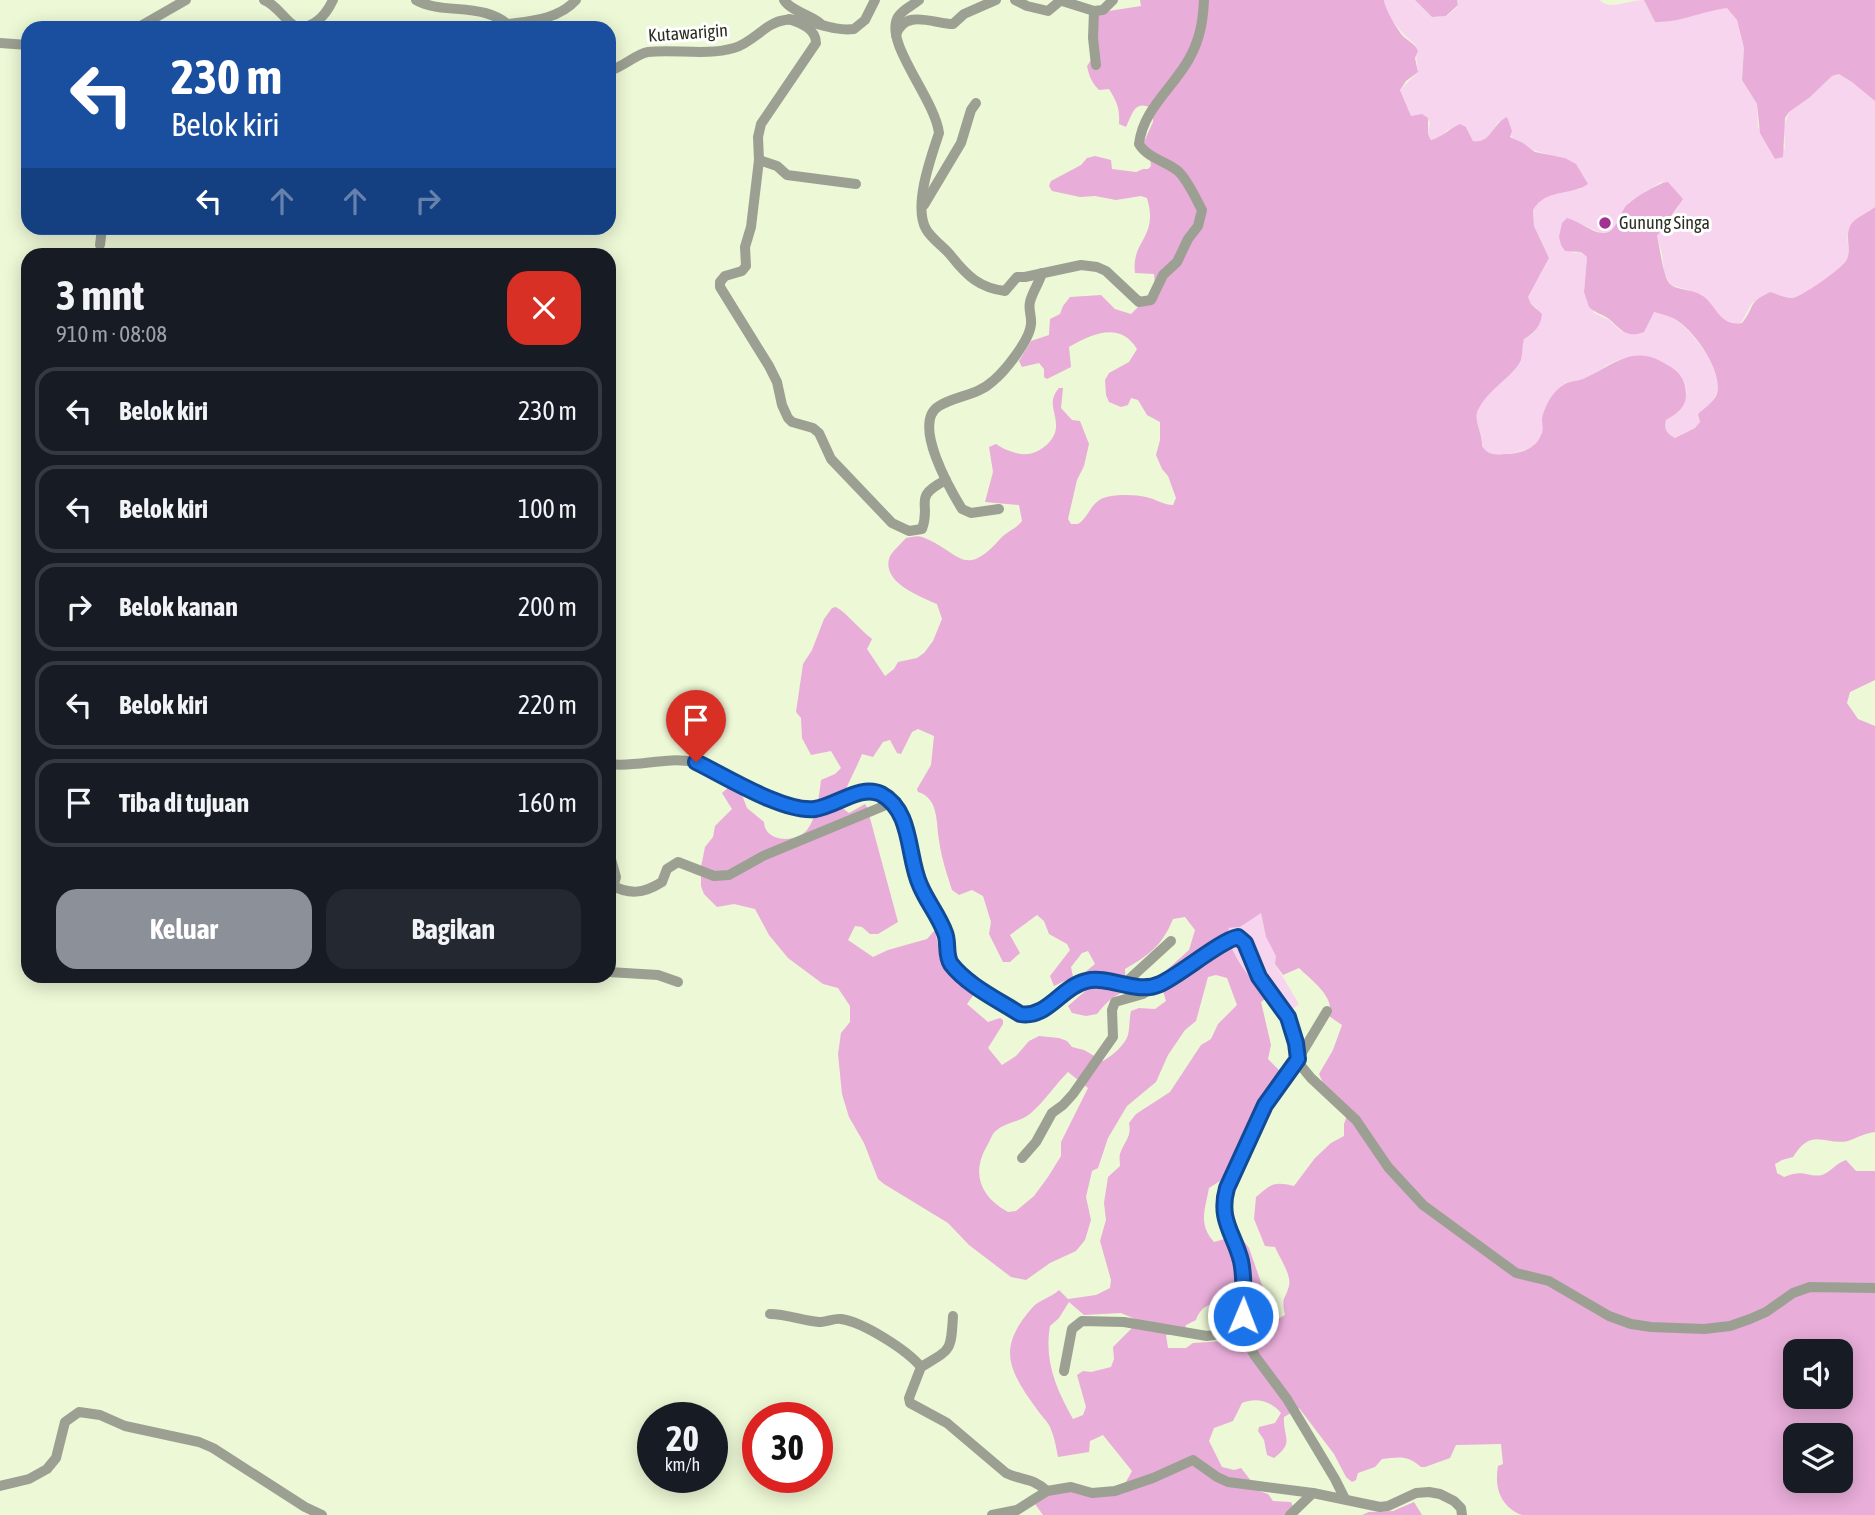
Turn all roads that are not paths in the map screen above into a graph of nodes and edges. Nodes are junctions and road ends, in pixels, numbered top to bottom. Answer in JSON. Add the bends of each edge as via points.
{"nodes":[{"id":1,"x":186,"y":0,"type":"edge"},
{"id":2,"x":264,"y":0,"type":"edge"},
{"id":3,"x":333,"y":0,"type":"edge"},
{"id":4,"x":416,"y":0,"type":"edge"},
{"id":5,"x":576,"y":0,"type":"edge"},
{"id":6,"x":785,"y":0,"type":"edge"},
{"id":7,"x":875,"y":0,"type":"edge"},
{"id":8,"x":919,"y":0,"type":"edge"},
{"id":9,"x":996,"y":0,"type":"edge"},
{"id":10,"x":1015,"y":0,"type":"edge"},
{"id":11,"x":1113,"y":0,"type":"edge"},
{"id":12,"x":1204,"y":0,"type":"edge"},
{"id":13,"x":1059,"y":1,"type":"edge"},
{"id":14,"x":1094,"y":11,"type":"junction"},
{"id":15,"x":789,"y":19,"type":"junction"},
{"id":16,"x":149,"y":21,"type":"edge"},
{"id":17,"x":289,"y":21,"type":"edge"},
{"id":18,"x":318,"y":21,"type":"edge"},
{"id":19,"x":504,"y":21,"type":"edge"},
{"id":20,"x":534,"y":21,"type":"edge"},
{"id":21,"x":824,"y":27,"type":"junction"},
{"id":22,"x":895,"y":38,"type":"junction"},
{"id":23,"x":0,"y":43,"type":"edge"},
{"id":24,"x":21,"y":44,"type":"edge"},
{"id":25,"x":1096,"y":65,"type":"dead end"},
{"id":26,"x":616,"y":69,"type":"edge"},
{"id":27,"x":976,"y":103,"type":"dead end"},
{"id":28,"x":759,"y":160,"type":"junction"},
{"id":29,"x":856,"y":184,"type":"dead end"},
{"id":30,"x":922,"y":210,"type":"junction"},
{"id":31,"x":101,"y":235,"type":"edge"},
{"id":32,"x":100,"y":245,"type":"dead end"},
{"id":33,"x":1042,"y":273,"type":"junction"},
{"id":34,"x":946,"y":480,"type":"junction"},
{"id":35,"x":999,"y":509,"type":"dead end"},
{"id":36,"x":616,"y":765,"type":"edge"},
{"id":37,"x":891,"y":803,"type":"junction"},
{"id":38,"x":616,"y":887,"type":"edge"},
{"id":39,"x":1171,"y":941,"type":"dead end"},
{"id":40,"x":616,"y":972,"type":"edge"},
{"id":41,"x":678,"y":982,"type":"dead end"},
{"id":42,"x":1124,"y":984,"type":"junction"},
{"id":43,"x":1153,"y":987,"type":"junction"},
{"id":44,"x":1327,"y":1011,"type":"dead end"},
{"id":45,"x":1298,"y":1060,"type":"junction"},
{"id":46,"x":1022,"y":1158,"type":"dead end"},
{"id":47,"x":1875,"y":1288,"type":"edge"},
{"id":48,"x":770,"y":1314,"type":"dead end"},
{"id":49,"x":953,"y":1316,"type":"dead end"},
{"id":50,"x":1243,"y":1331,"type":"junction"},
{"id":51,"x":921,"y":1367,"type":"junction"},
{"id":52,"x":1064,"y":1371,"type":"dead end"},
{"id":53,"x":0,"y":1486,"type":"edge"},
{"id":54,"x":1047,"y":1491,"type":"junction"},
{"id":55,"x":1312,"y":1493,"type":"junction"},
{"id":56,"x":1345,"y":1499,"type":"junction"},
{"id":57,"x":1025,"y":1504,"type":"junction"},
{"id":58,"x":322,"y":1515,"type":"edge"},
{"id":59,"x":992,"y":1515,"type":"edge"},
{"id":60,"x":1033,"y":1515,"type":"edge"},
{"id":61,"x":1290,"y":1515,"type":"edge"},
{"id":62,"x":1462,"y":1515,"type":"edge"}],
"edges":[{"from":1,"to":16,"type":"street"},
{"from":2,"to":17,"type":"street","via":[[278,7]]},
{"from":3,"to":18,"type":"street"},
{"from":4,"to":19,"type":"street","via":[[478,6]]},
{"from":5,"to":20,"type":"street"},
{"from":6,"to":21,"type":"street"},
{"from":7,"to":21,"type":"street","via":[[865,20],[854,29]]},
{"from":8,"to":22,"type":"street","via":[[898,18]]},
{"from":9,"to":22,"type":"street","via":[[953,24],[915,19],[898,28]]},
{"from":10,"to":13,"type":"street","via":[[1048,11]]},
{"from":11,"to":14,"type":"street","via":[[1109,7]]},
{"from":12,"to":33,"type":"street","via":[[1202,28],[1189,60],[1152,106],[1139,144],[1182,175],[1202,210],[1199,226],[1177,262],[1163,275],[1151,300],[1139,302],[1097,267],[1081,265]]},
{"from":13,"to":14,"type":"street"},
{"from":14,"to":25,"type":"street"},
{"from":15,"to":21,"type":"street"},
{"from":15,"to":26,"type":"street","name":"Kutawarigin","via":[[735,48],[646,52]]},
{"from":15,"to":28,"type":"street","via":[[813,32],[816,43],[761,124]]},
{"from":22,"to":30,"type":"street","via":[[938,124]]},
{"from":23,"to":24,"type":"street"},
{"from":27,"to":30,"type":"street","via":[[961,143]]},
{"from":28,"to":29,"type":"street","via":[[778,166],[787,175]]},
{"from":28,"to":34,"type":"street","via":[[746,266],[725,276],[720,287],[769,366],[788,418],[813,428],[831,459],[892,523],[909,531],[922,529],[924,498]]},
{"from":30,"to":33,"type":"street","via":[[926,229],[966,274],[982,285],[1005,291],[1017,277]]},
{"from":31,"to":32,"type":"street"},
{"from":33,"to":34,"type":"street","via":[[1029,305],[1029,334],[994,381],[933,413],[931,446]]},
{"from":34,"to":35,"type":"street","via":[[964,511]]},
{"from":36,"to":37,"type":"street","via":[[696,762],[798,808],[829,806],[863,792],[881,794]]},
{"from":37,"to":38,"type":"street","via":[[763,856],[729,875],[714,876],[678,862],[667,869],[662,882],[642,892]]},
{"from":37,"to":42,"type":"street","via":[[905,825],[919,883],[947,937],[949,961],[963,976],[1025,1015],[1044,1009],[1084,981]]},
{"from":39,"to":42,"type":"street"},
{"from":40,"to":41,"type":"street","via":[[658,975]]},
{"from":42,"to":43,"type":"street"},
{"from":43,"to":45,"type":"street","via":[[1238,937],[1288,1017]]},
{"from":43,"to":46,"type":"street","via":[[1115,1002],[1113,1037]]},
{"from":44,"to":45,"type":"street"},
{"from":45,"to":47,"type":"street","via":[[1356,1119],[1388,1167],[1423,1205],[1516,1273],[1549,1282],[1609,1316],[1651,1327],[1704,1329],[1750,1319],[1810,1287]]},
{"from":45,"to":50,"type":"street","via":[[1265,1105],[1223,1203],[1241,1260]]},
{"from":48,"to":51,"type":"street","via":[[820,1322],[848,1320],[896,1345]]},
{"from":49,"to":51,"type":"street","via":[[948,1350]]},
{"from":50,"to":52,"type":"street","via":[[1207,1336],[1124,1322],[1082,1321],[1072,1329]]},
{"from":50,"to":56,"type":"street"},
{"from":51,"to":54,"type":"street","via":[[910,1403],[947,1423],[1006,1473],[1032,1480]]},
{"from":53,"to":58,"type":"street","via":[[47,1469],[56,1458],[65,1422],[86,1412],[213,1448]]},
{"from":54,"to":55,"type":"street","via":[[1071,1487],[1092,1493],[1115,1491],[1193,1460],[1228,1482]]},
{"from":54,"to":57,"type":"street"},
{"from":55,"to":56,"type":"street"},
{"from":55,"to":61,"type":"street"},
{"from":56,"to":62,"type":"street","via":[[1380,1507],[1429,1492],[1454,1501]]},
{"from":57,"to":59,"type":"street"},
{"from":57,"to":60,"type":"street"}]}
